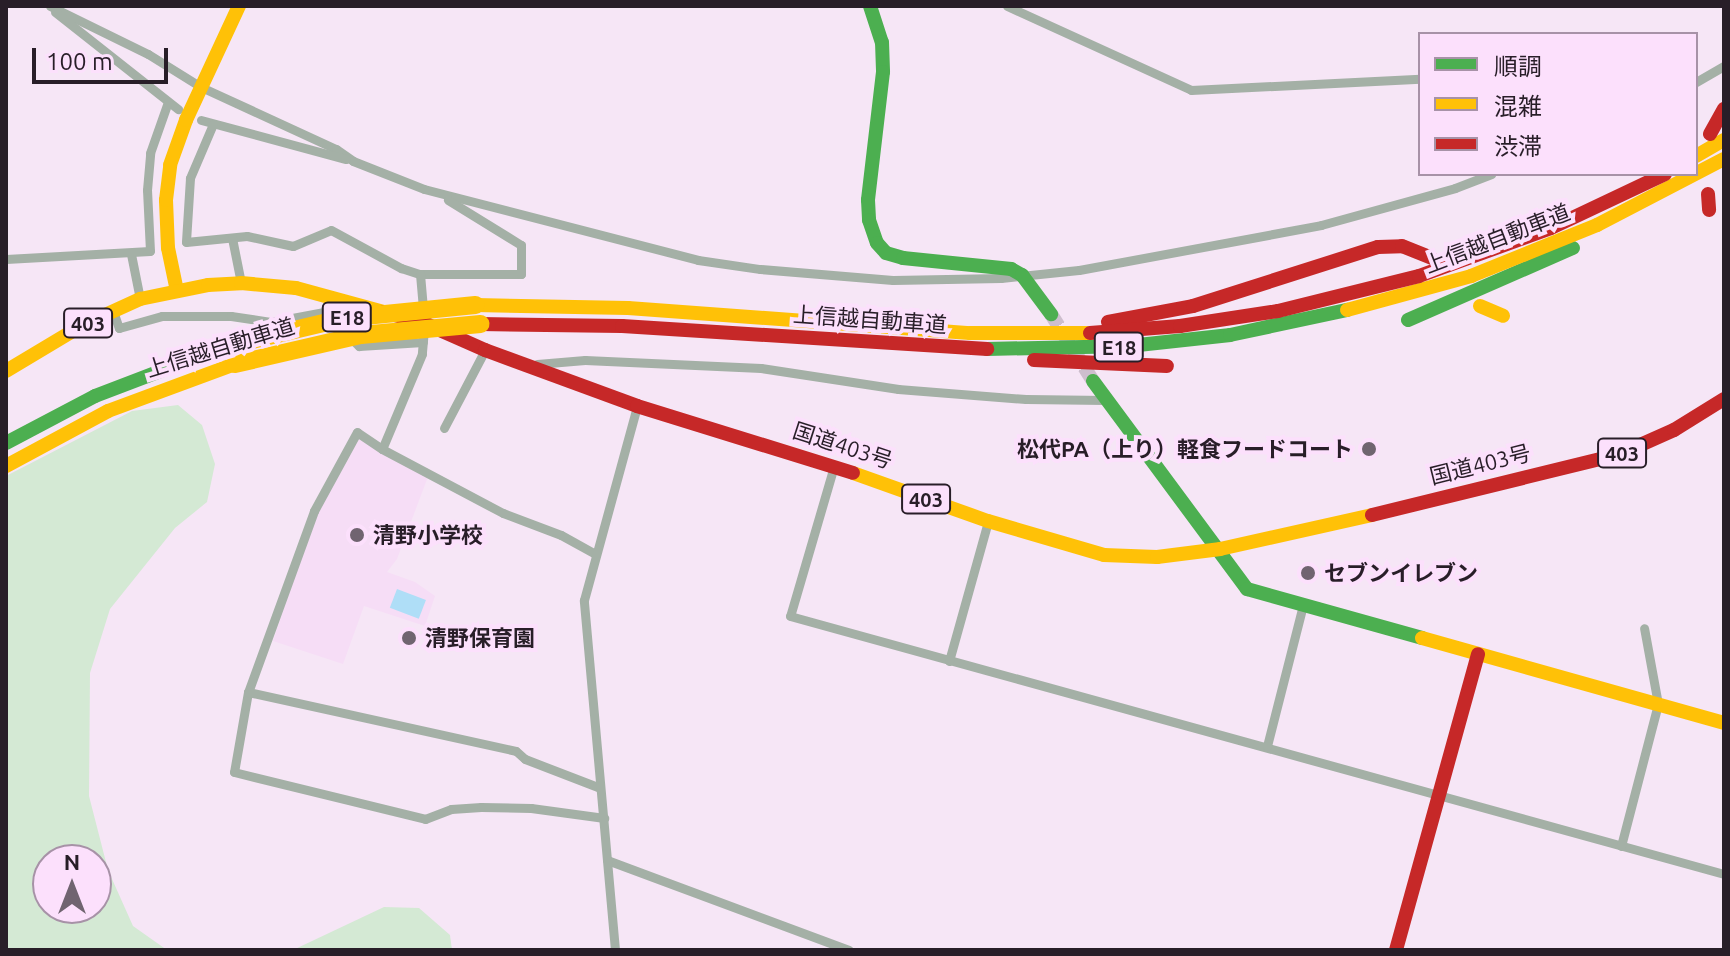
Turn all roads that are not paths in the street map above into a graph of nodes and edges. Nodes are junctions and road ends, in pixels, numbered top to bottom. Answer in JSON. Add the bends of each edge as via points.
{"nodes":[{"id":1,"x":48,"y":6,"type":"edge"},
{"id":2,"x":239,"y":6,"type":"edge"},
{"id":3,"x":870,"y":6,"type":"edge"},
{"id":4,"x":1007,"y":6,"type":"edge"},
{"id":5,"x":1724,"y":66,"type":"edge"},
{"id":6,"x":1418,"y":79,"type":"edge"},
{"id":7,"x":1698,"y":81,"type":"edge"},
{"id":8,"x":204,"y":83,"type":"junction"},
{"id":9,"x":168,"y":102,"type":"junction"},
{"id":10,"x":178,"y":109,"type":"dead end"},
{"id":11,"x":1724,"y":109,"type":"edge"},
{"id":12,"x":201,"y":120,"type":"dead end"},
{"id":13,"x":213,"y":124,"type":"junction"},
{"id":14,"x":1717,"y":137,"type":"edge"},
{"id":15,"x":1698,"y":154,"type":"edge"},
{"id":16,"x":1724,"y":159,"type":"edge"},
{"id":17,"x":353,"y":161,"type":"junction"},
{"id":18,"x":1698,"y":173,"type":"edge"},
{"id":19,"x":1485,"y":176,"type":"edge"},
{"id":20,"x":1661,"y":176,"type":"edge"},
{"id":21,"x":1693,"y":176,"type":"edge"},
{"id":22,"x":424,"y":189,"type":"junction"},
{"id":23,"x":232,"y":238,"type":"junction"},
{"id":24,"x":131,"y":254,"type":"junction"},
{"id":25,"x":1431,"y":258,"type":"dead end"},
{"id":26,"x":6,"y":259,"type":"edge"},
{"id":27,"x":420,"y":274,"type":"junction"},
{"id":28,"x":1022,"y":275,"type":"junction"},
{"id":29,"x":241,"y":283,"type":"junction"},
{"id":30,"x":177,"y":291,"type":"junction"},
{"id":31,"x":140,"y":299,"type":"junction"},
{"id":32,"x":1480,"y":306,"type":"dead end"},
{"id":33,"x":113,"y":311,"type":"junction"},
{"id":34,"x":1051,"y":314,"type":"tunnel mouth"},
{"id":35,"x":1503,"y":316,"type":"dead end"},
{"id":36,"x":1408,"y":320,"type":"dead end"},
{"id":37,"x":424,"y":323,"type":"junction"},
{"id":38,"x":921,"y":332,"type":"junction"},
{"id":39,"x":803,"y":340,"type":"junction"},
{"id":40,"x":423,"y":342,"type":"junction"},
{"id":41,"x":485,"y":350,"type":"junction"},
{"id":42,"x":533,"y":365,"type":"junction"},
{"id":43,"x":1167,"y":366,"type":"dead end"},
{"id":44,"x":6,"y":371,"type":"edge"},
{"id":45,"x":1093,"y":381,"type":"tunnel mouth"},
{"id":46,"x":1724,"y":399,"type":"edge"},
{"id":47,"x":1105,"y":400,"type":"junction"},
{"id":48,"x":637,"y":406,"type":"junction"},
{"id":49,"x":444,"y":428,"type":"dead end"},
{"id":50,"x":6,"y":443,"type":"edge"},
{"id":51,"x":382,"y":449,"type":"junction"},
{"id":52,"x":6,"y":466,"type":"edge"},
{"id":53,"x":834,"y":466,"type":"junction"},
{"id":54,"x":988,"y":521,"type":"junction"},
{"id":55,"x":1220,"y":549,"type":"junction"},
{"id":56,"x":594,"y":553,"type":"junction"},
{"id":57,"x":1303,"y":605,"type":"junction"},
{"id":58,"x":1644,"y":628,"type":"dead end"},
{"id":59,"x":1478,"y":654,"type":"junction"},
{"id":60,"x":949,"y":661,"type":"junction"},
{"id":61,"x":248,"y":692,"type":"junction"},
{"id":62,"x":1658,"y":704,"type":"junction"},
{"id":63,"x":1724,"y":723,"type":"edge"},
{"id":64,"x":1267,"y":746,"type":"junction"},
{"id":65,"x":600,"y":788,"type":"junction"},
{"id":66,"x":1440,"y":793,"type":"junction"},
{"id":67,"x":604,"y":818,"type":"junction"},
{"id":68,"x":1621,"y":846,"type":"junction"},
{"id":69,"x":607,"y":860,"type":"junction"},
{"id":70,"x":1724,"y":874,"type":"edge"},
{"id":71,"x":615,"y":950,"type":"edge"},
{"id":72,"x":849,"y":950,"type":"edge"},
{"id":73,"x":1396,"y":950,"type":"edge"}],
"edges":[{"from":1,"to":8,"type":"street"},
{"from":1,"to":9,"type":"street"},
{"from":2,"to":8,"type":"main road"},
{"from":3,"to":28,"type":"main road","via":[[882,42],[883,72],[868,200],[877,243],[886,253],[903,258],[1011,269]]},
{"from":4,"to":6,"type":"street","via":[[1191,90]]},
{"from":5,"to":7,"type":"street"},
{"from":8,"to":17,"type":"street"},
{"from":8,"to":30,"type":"main road","via":[[169,177],[168,248]]},
{"from":9,"to":10,"type":"street"},
{"from":9,"to":24,"type":"street","via":[[150,153],[150,251]]},
{"from":11,"to":14,"type":"main road"},
{"from":12,"to":13,"type":"street"},
{"from":13,"to":17,"type":"street"},
{"from":13,"to":23,"type":"street","via":[[190,178],[186,242]]},
{"from":14,"to":15,"type":"main road"},
{"from":16,"to":18,"type":"main road","name":"上信越自動車道","number":"E18"},
{"from":16,"to":36,"type":"main road","via":[[1579,245]]},
{"from":17,"to":22,"type":"street"},
{"from":19,"to":28,"type":"street","via":[[1263,238]]},
{"from":20,"to":38,"type":"main road","name":"上信越自動車道","number":"E18","via":[[1551,228],[1464,261],[1278,311],[1127,331]]},
{"from":21,"to":39,"type":"main road","name":"上信越自動車道","number":"E18","via":[[1514,260],[1382,303],[1282,327],[1181,342],[1075,349]]},
{"from":22,"to":27,"type":"street","via":[[521,245],[521,274]]},
{"from":22,"to":28,"type":"street","via":[[583,232],[744,267],[893,280]]},
{"from":23,"to":27,"type":"street","via":[[293,246],[331,230]]},
{"from":23,"to":29,"type":"street"},
{"from":24,"to":26,"type":"street"},
{"from":24,"to":31,"type":"street"},
{"from":25,"to":38,"type":"main road","via":[[1412,248],[1378,247],[1142,316]]},
{"from":27,"to":37,"type":"street"},
{"from":28,"to":34,"type":"main road"},
{"from":29,"to":30,"type":"main road","name":"国道403号","number":"403"},
{"from":29,"to":37,"type":"main road","name":"国道403号","number":"403","via":[[296,288]]},
{"from":30,"to":31,"type":"main road","name":"国道403号","number":"403"},
{"from":31,"to":33,"type":"main road","name":"国道403号","number":"403"},
{"from":32,"to":35,"type":"main road"},
{"from":33,"to":40,"type":"street","via":[[119,328],[162,316],[271,322],[324,312],[359,346]]},
{"from":33,"to":44,"type":"main road","name":"国道403号","number":"403"},
{"from":37,"to":40,"type":"street"},
{"from":37,"to":41,"type":"main road","name":"国道403号","number":"403"},
{"from":38,"to":50,"type":"main road","name":"上信越自動車道","number":"E18","bridge":true,"via":[[628,308],[475,305],[345,318],[223,347],[95,396]]},
{"from":39,"to":43,"type":"main road","via":[[940,355]]},
{"from":39,"to":52,"type":"main road","name":"上信越自動車道","number":"E18","bridge":true,"via":[[622,326],[480,324],[361,335],[235,364],[108,411]]},
{"from":40,"to":51,"type":"street"},
{"from":41,"to":42,"type":"main road","name":"国道403号","number":"403"},
{"from":41,"to":49,"type":"street"},
{"from":42,"to":47,"type":"street","via":[[585,360],[761,368],[898,389]]},
{"from":42,"to":48,"type":"main road","name":"国道403号","number":"403"},
{"from":45,"to":47,"type":"main road"},
{"from":46,"to":55,"type":"main road","name":"国道403号","number":"403","via":[[1674,430],[1620,454]]},
{"from":47,"to":55,"type":"main road"},
{"from":48,"to":53,"type":"main road","name":"国道403号","number":"403"},
{"from":48,"to":56,"type":"street"},
{"from":51,"to":56,"type":"street","via":[[503,513]]},
{"from":51,"to":61,"type":"street","via":[[357,432],[321,498]]},
{"from":53,"to":54,"type":"main road","name":"国道403号","number":"403"},
{"from":53,"to":60,"type":"street","via":[[790,616]]},
{"from":54,"to":55,"type":"main road","name":"国道403号","number":"403","via":[[1104,555],[1182,556]]},
{"from":54,"to":60,"type":"street"},
{"from":55,"to":57,"type":"main road","via":[[1247,589]]},
{"from":56,"to":65,"type":"street","via":[[584,626]]},
{"from":57,"to":59,"type":"main road"},
{"from":57,"to":64,"type":"street"},
{"from":58,"to":62,"type":"street"},
{"from":59,"to":62,"type":"main road"},
{"from":59,"to":66,"type":"main road"},
{"from":60,"to":64,"type":"street"},
{"from":61,"to":65,"type":"street","via":[[516,751]]},
{"from":61,"to":67,"type":"street","via":[[234,772],[425,819],[451,809],[481,807]]},
{"from":62,"to":63,"type":"main road"},
{"from":62,"to":68,"type":"street"},
{"from":64,"to":66,"type":"street"},
{"from":65,"to":67,"type":"street"},
{"from":66,"to":68,"type":"street"},
{"from":66,"to":73,"type":"main road"},
{"from":67,"to":69,"type":"street"},
{"from":68,"to":70,"type":"street"},
{"from":69,"to":71,"type":"street"},
{"from":69,"to":72,"type":"street"}]}
